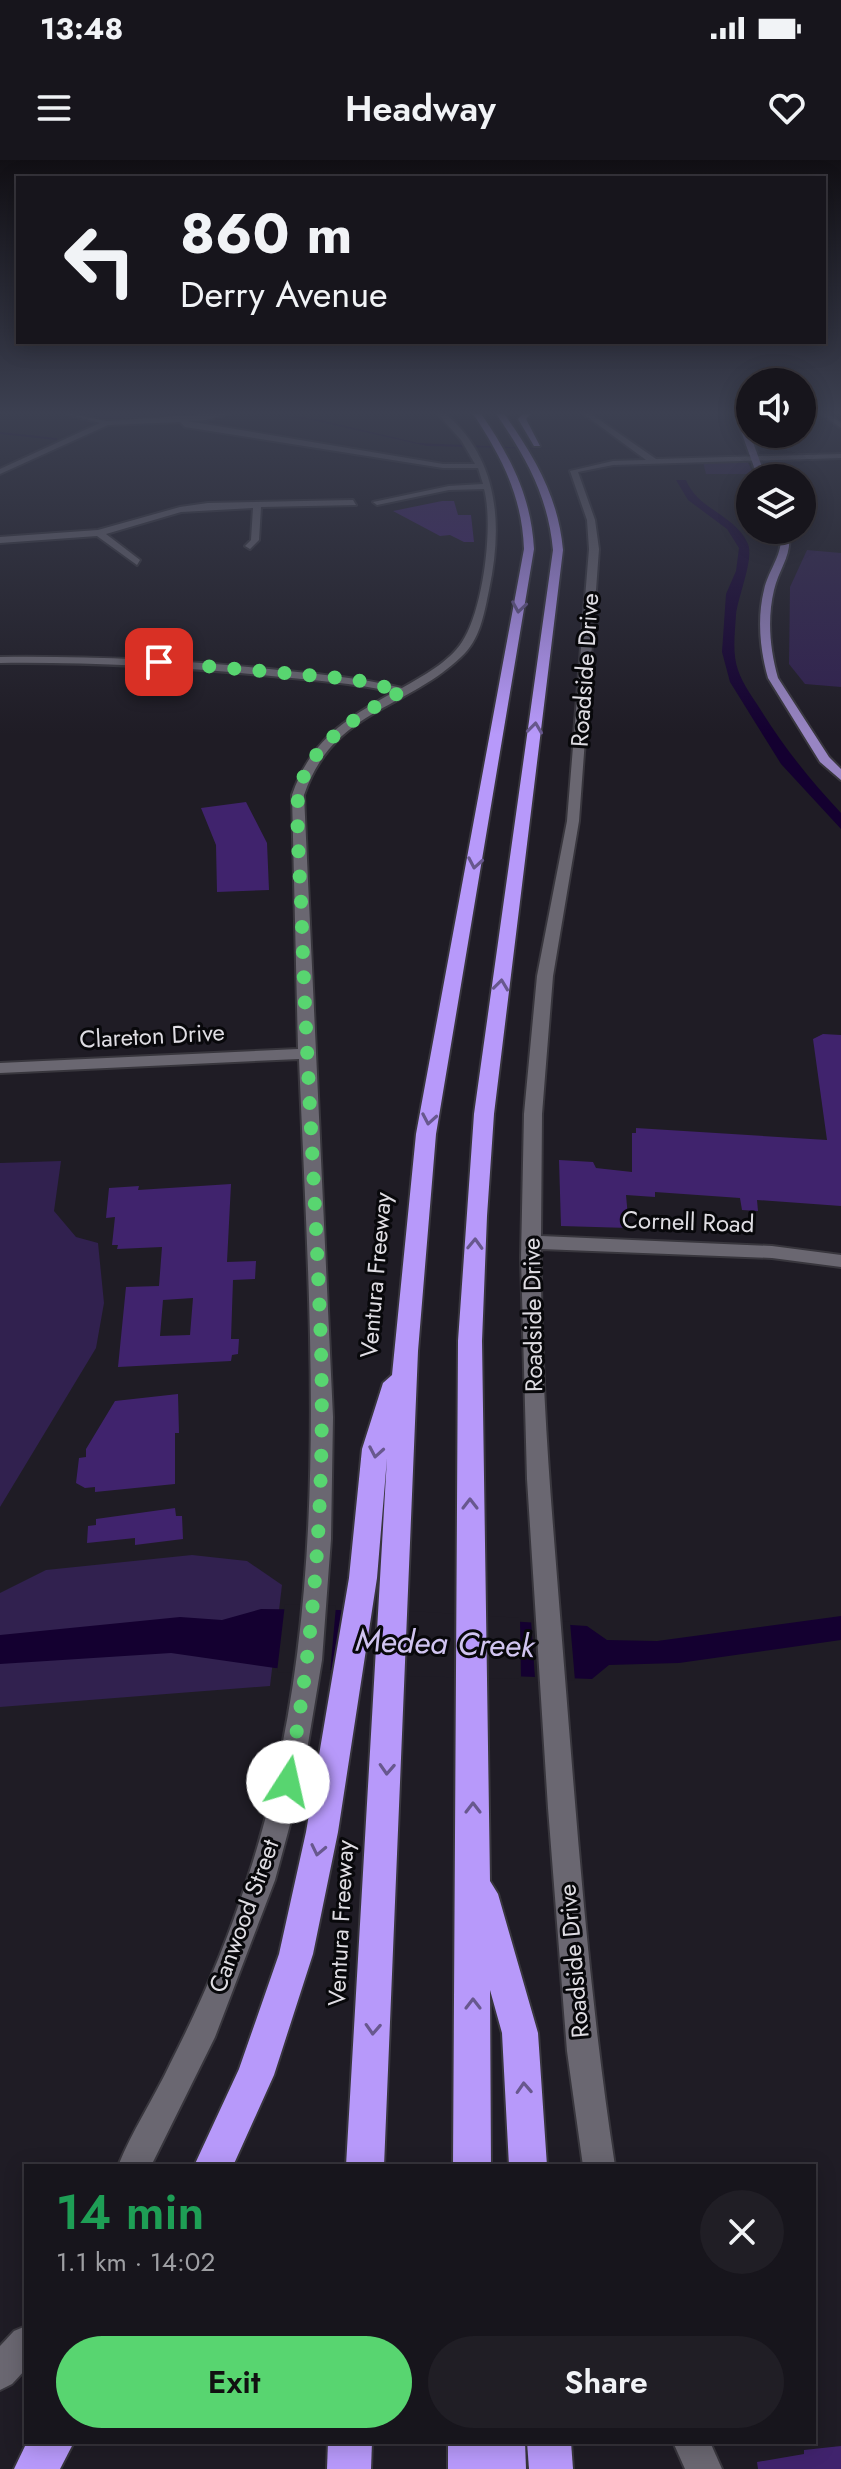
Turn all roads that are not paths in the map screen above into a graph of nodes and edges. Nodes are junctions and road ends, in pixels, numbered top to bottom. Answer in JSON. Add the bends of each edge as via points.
{"nodes":[{"id":1,"x":148,"y":520,"type":"edge"},
{"id":2,"x":256,"y":520,"type":"edge"},
{"id":3,"x":494,"y":520,"type":"edge"},
{"id":4,"x":528,"y":520,"type":"edge"},
{"id":5,"x":591,"y":520,"type":"edge"},
{"id":6,"x":557,"y":522,"type":"edge"},
{"id":7,"x":99,"y":533,"type":"junction"},
{"id":8,"x":0,"y":540,"type":"edge"},
{"id":9,"x":786,"y":544,"type":"edge"},
{"id":10,"x":250,"y":546,"type":"dead end"},
{"id":11,"x":137,"y":562,"type":"dead end"},
{"id":12,"x":0,"y":660,"type":"edge"},
{"id":13,"x":402,"y":691,"type":"junction"},
{"id":14,"x":841,"y":776,"type":"edge"},
{"id":15,"x":306,"y":1054,"type":"junction"},
{"id":16,"x":0,"y":1068,"type":"edge"},
{"id":17,"x":531,"y":1242,"type":"junction"},
{"id":18,"x":841,"y":1261,"type":"edge"},
{"id":19,"x":406,"y":1351,"type":"junction"},
{"id":20,"x":473,"y":1864,"type":"junction"},
{"id":21,"x":135,"y":2164,"type":"edge"},
{"id":22,"x":214,"y":2164,"type":"edge"},
{"id":23,"x":365,"y":2164,"type":"edge"},
{"id":24,"x":472,"y":2164,"type":"edge"},
{"id":25,"x":528,"y":2164,"type":"edge"},
{"id":26,"x":599,"y":2164,"type":"edge"},
{"id":27,"x":24,"y":2345,"type":"edge"},
{"id":28,"x":0,"y":2372,"type":"edge"},
{"id":29,"x":51,"y":2444,"type":"edge"},
{"id":30,"x":350,"y":2444,"type":"edge"},
{"id":31,"x":470,"y":2444,"type":"edge"},
{"id":32,"x":503,"y":2444,"type":"edge"},
{"id":33,"x":549,"y":2444,"type":"edge"},
{"id":34,"x":692,"y":2444,"type":"edge"},
{"id":35,"x":36,"y":2469,"type":"edge"},
{"id":36,"x":349,"y":2469,"type":"edge"},
{"id":37,"x":470,"y":2469,"type":"edge"},
{"id":38,"x":504,"y":2469,"type":"edge"},
{"id":39,"x":551,"y":2469,"type":"edge"},
{"id":40,"x":704,"y":2469,"type":"edge"}],
"edges":[{"from":1,"to":7,"type":"street"},
{"from":2,"to":10,"type":"street"},
{"from":3,"to":13,"type":"street","name":"Canwood Street","via":[[473,633],[444,666]]},
{"from":4,"to":19,"type":"highway","name":"Ventura Freeway","one_way":true,"via":[[529,549],[426,1134]]},
{"from":5,"to":17,"type":"street","name":"Roadside Drive","via":[[594,546],[573,821],[545,976],[534,1099]]},
{"from":20,"to":6,"type":"highway","one_way":true,"via":[[470,1341],[484,1114],[558,550]]},
{"from":7,"to":8,"type":"street"},
{"from":7,"to":11,"type":"street"},
{"from":9,"to":14,"type":"main road","via":[[769,593],[768,665],[824,759]]},
{"from":12,"to":13,"type":"street","via":[[144,661],[352,679]]},
{"from":13,"to":15,"type":"street","name":"Canwood Street","via":[[332,738],[300,784]]},
{"from":15,"to":16,"type":"street","name":"Clareton Drive"},
{"from":15,"to":21,"type":"street","name":"Canwood Street","via":[[323,1435],[305,1688],[288,1782],[263,1875],[193,2054]]},
{"from":17,"to":18,"type":"street","name":"Cornell Road","via":[[772,1252]]},
{"from":17,"to":26,"type":"street","name":"Roadside Drive","via":[[538,1479],[574,1969]]},
{"from":19,"to":22,"type":"highway","one_way":true,"via":[[375,1449],[363,1578],[322,1832],[296,1954],[255,2075]]},
{"from":19,"to":23,"type":"highway","name":"Ventura Freeway","one_way":true},
{"from":24,"to":20,"type":"highway","one_way":true},
{"from":25,"to":20,"type":"highway","one_way":true,"via":[[520,2033]]},
{"from":27,"to":28,"type":"street"},
{"from":29,"to":35,"type":"highway"},
{"from":30,"to":36,"type":"highway"},
{"from":31,"to":37,"type":"highway"},
{"from":32,"to":38,"type":"highway"},
{"from":33,"to":39,"type":"highway"},
{"from":34,"to":40,"type":"street"}]}
